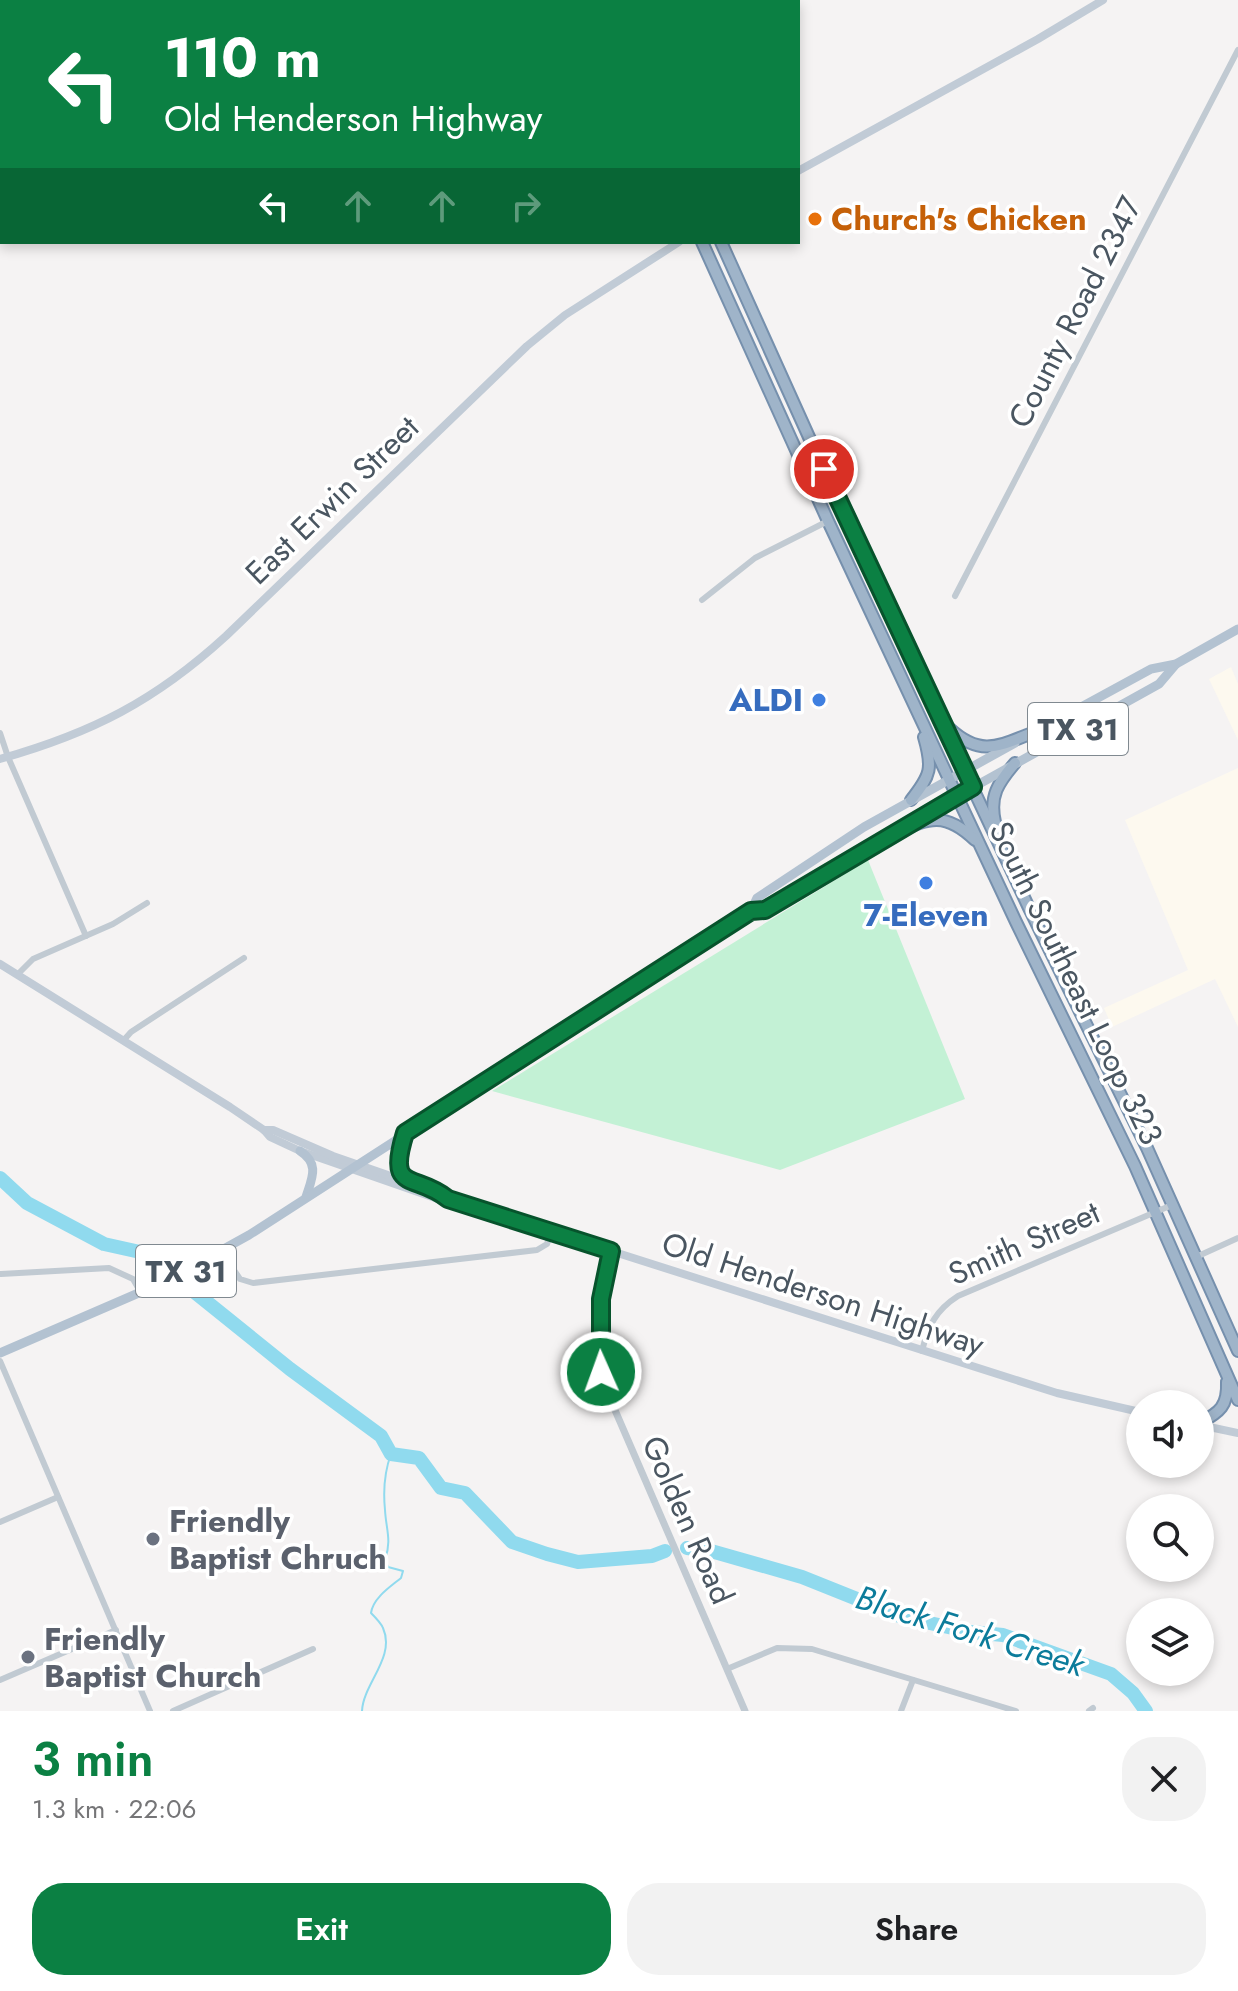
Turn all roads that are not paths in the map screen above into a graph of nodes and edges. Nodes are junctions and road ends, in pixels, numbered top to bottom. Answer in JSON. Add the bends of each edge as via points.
{"nodes":[{"id":1,"x":1103,"y":0,"type":"edge"},
{"id":2,"x":1238,"y":50,"type":"edge"},
{"id":3,"x":800,"y":170,"type":"edge"},
{"id":4,"x":676,"y":244,"type":"edge"},
{"id":5,"x":703,"y":244,"type":"edge"},
{"id":6,"x":722,"y":244,"type":"edge"},
{"id":7,"x":828,"y":521,"type":"junction"},
{"id":8,"x":955,"y":596,"type":"dead end"},
{"id":9,"x":702,"y":600,"type":"dead end"},
{"id":10,"x":1238,"y":629,"type":"edge"},
{"id":11,"x":1176,"y":664,"type":"junction"},
{"id":12,"x":917,"y":708,"type":"junction"},
{"id":13,"x":945,"y":725,"type":"junction"},
{"id":14,"x":1035,"y":732,"type":"junction"},
{"id":15,"x":0,"y":733,"type":"edge"},
{"id":16,"x":4,"y":758,"type":"edge"},
{"id":17,"x":1015,"y":763,"type":"junction"},
{"id":18,"x":965,"y":770,"type":"junction"},
{"id":19,"x":949,"y":778,"type":"junction"},
{"id":20,"x":973,"y":787,"type":"junction"},
{"id":21,"x":957,"y":795,"type":"junction"},
{"id":22,"x":911,"y":800,"type":"junction"},
{"id":23,"x":884,"y":838,"type":"junction"},
{"id":24,"x":1000,"y":844,"type":"junction"},
{"id":25,"x":980,"y":845,"type":"junction"},
{"id":26,"x":147,"y":903,"type":"dead end"},
{"id":27,"x":751,"y":911,"type":"junction"},
{"id":28,"x":86,"y":936,"type":"junction"},
{"id":29,"x":244,"y":958,"type":"dead end"},
{"id":30,"x":0,"y":964,"type":"edge"},
{"id":31,"x":17,"y":975,"type":"junction"},
{"id":32,"x":1086,"y":1026,"type":"junction"},
{"id":33,"x":1069,"y":1033,"type":"junction"},
{"id":34,"x":123,"y":1041,"type":"junction"},
{"id":35,"x":264,"y":1130,"type":"junction"},
{"id":36,"x":405,"y":1133,"type":"junction"},
{"id":37,"x":300,"y":1151,"type":"junction"},
{"id":38,"x":359,"y":1163,"type":"junction"},
{"id":39,"x":349,"y":1170,"type":"junction"},
{"id":40,"x":418,"y":1185,"type":"junction"},
{"id":41,"x":305,"y":1198,"type":"junction"},
{"id":42,"x":448,"y":1199,"type":"junction"},
{"id":43,"x":1172,"y":1205,"type":"junction"},
{"id":44,"x":1156,"y":1211,"type":"junction"},
{"id":45,"x":551,"y":1232,"type":"junction"},
{"id":46,"x":1238,"y":1238,"type":"edge"},
{"id":47,"x":221,"y":1251,"type":"junction"},
{"id":48,"x":611,"y":1251,"type":"junction"},
{"id":49,"x":1196,"y":1257,"type":"junction"},
{"id":50,"x":1,"y":1274,"type":"edge"},
{"id":51,"x":141,"y":1293,"type":"junction"},
{"id":52,"x":922,"y":1351,"type":"junction"},
{"id":53,"x":1238,"y":1351,"type":"edge"},
{"id":54,"x":0,"y":1353,"type":"edge"},
{"id":55,"x":0,"y":1361,"type":"edge"},
{"id":56,"x":1226,"y":1372,"type":"junction"},
{"id":57,"x":1238,"y":1400,"type":"edge"},
{"id":58,"x":1126,"y":1409,"type":"edge"},
{"id":59,"x":1214,"y":1414,"type":"edge"},
{"id":60,"x":1214,"y":1427,"type":"edge"},
{"id":61,"x":1238,"y":1433,"type":"edge"},
{"id":62,"x":58,"y":1497,"type":"junction"},
{"id":63,"x":0,"y":1522,"type":"edge"},
{"id":64,"x":116,"y":1630,"type":"junction"},
{"id":65,"x":313,"y":1649,"type":"dead end"},
{"id":66,"x":727,"y":1669,"type":"junction"},
{"id":67,"x":0,"y":1680,"type":"edge"},
{"id":68,"x":913,"y":1680,"type":"junction"},
{"id":69,"x":150,"y":1711,"type":"edge"},
{"id":70,"x":173,"y":1711,"type":"edge"},
{"id":71,"x":745,"y":1711,"type":"edge"},
{"id":72,"x":901,"y":1711,"type":"edge"},
{"id":73,"x":1016,"y":1711,"type":"edge"}],
"edges":[{"from":1,"to":3,"type":"main road"},
{"from":2,"to":8,"type":"street","name":"County Road 2347"},
{"from":4,"to":16,"type":"main road","name":"East Erwin Street","via":[[527,346],[182,674],[107,721]]},
{"from":5,"to":7,"type":"highway","name":"South Southeast Loop 323"},
{"from":6,"to":13,"type":"highway","name":"South Southeast Loop 323"},
{"from":7,"to":9,"type":"street","via":[[755,558]]},
{"from":7,"to":12,"type":"highway","name":"South Southeast Loop 323"},
{"from":10,"to":11,"type":"main road","number":"TX 31"},
{"from":11,"to":14,"type":"main road","number":"TX 31","via":[[1151,669]]},
{"from":11,"to":17,"type":"main road","number":"TX 31","via":[[1159,684]]},
{"from":12,"to":19,"type":"highway","name":"South Southeast Loop 323"},
{"from":12,"to":22,"type":"highway","via":[[931,767]]},
{"from":13,"to":14,"type":"highway","via":[[981,748]]},
{"from":13,"to":18,"type":"highway","name":"South Southeast Loop 323"},
{"from":14,"to":18,"type":"main road","number":"TX 31"},
{"from":15,"to":16,"type":"street"},
{"from":16,"to":28,"type":"street"},
{"from":17,"to":20,"type":"main road","number":"TX 31"},
{"from":17,"to":24,"type":"highway","via":[[993,797]]},
{"from":18,"to":19,"type":"main road","number":"TX 31"},
{"from":18,"to":20,"type":"highway","name":"South Southeast Loop 323"},
{"from":19,"to":21,"type":"highway","name":"South Southeast Loop 323"},
{"from":19,"to":22,"type":"main road","number":"TX 31"},
{"from":20,"to":21,"type":"main road","number":"TX 31"},
{"from":20,"to":24,"type":"highway","name":"South Southeast Loop 323"},
{"from":21,"to":23,"type":"main road","number":"TX 31"},
{"from":21,"to":25,"type":"highway","name":"South Southeast Loop 323"},
{"from":22,"to":27,"type":"main road","number":"TX 31","via":[[757,898]]},
{"from":23,"to":25,"type":"highway","via":[[939,818],[957,824]]},
{"from":23,"to":27,"type":"main road","number":"TX 31","via":[[765,910]]},
{"from":24,"to":32,"type":"highway","name":"South Southeast Loop 323"},
{"from":25,"to":33,"type":"highway","name":"South Southeast Loop 323"},
{"from":26,"to":28,"type":"street"},
{"from":27,"to":36,"type":"main road","number":"TX 31"},
{"from":28,"to":31,"type":"street","via":[[33,959]]},
{"from":29,"to":34,"type":"street"},
{"from":30,"to":31,"type":"main road","name":"Old Henderson Highway"},
{"from":31,"to":34,"type":"main road","name":"Old Henderson Highway"},
{"from":32,"to":33,"type":"highway"},
{"from":32,"to":43,"type":"highway","name":"South Southeast Loop 323"},
{"from":33,"to":44,"type":"highway","name":"South Southeast Loop 323"},
{"from":34,"to":35,"type":"main road","name":"Old Henderson Highway"},
{"from":35,"to":37,"type":"main road","name":"Old Henderson Highway"},
{"from":35,"to":38,"type":"main road","name":"Old Henderson Highway"},
{"from":36,"to":38,"type":"main road","number":"TX 31"},
{"from":36,"to":40,"type":"main road","via":[[397,1163]]},
{"from":37,"to":39,"type":"main road","name":"Old Henderson Highway"},
{"from":37,"to":41,"type":"main road","via":[[314,1169]]},
{"from":38,"to":39,"type":"main road","number":"TX 31"},
{"from":38,"to":40,"type":"main road","name":"Old Henderson Highway"},
{"from":39,"to":41,"type":"main road","number":"TX 31"},
{"from":39,"to":42,"type":"main road","name":"Old Henderson Highway"},
{"from":40,"to":42,"type":"main road","name":"Old Henderson Highway"},
{"from":41,"to":47,"type":"main road","number":"TX 31"},
{"from":42,"to":45,"type":"main road","name":"Old Henderson Highway"},
{"from":43,"to":44,"type":"street","name":"Smith Street"},
{"from":43,"to":49,"type":"highway","name":"South Southeast Loop 323"},
{"from":44,"to":52,"type":"street","name":"Smith Street","via":[[958,1296],[933,1319]]},
{"from":44,"to":56,"type":"highway","name":"South Southeast Loop 323"},
{"from":45,"to":47,"type":"street","via":[[547,1244],[537,1250],[253,1283],[240,1279]]},
{"from":45,"to":48,"type":"main road","name":"Old Henderson Highway"},
{"from":46,"to":49,"type":"street"},
{"from":47,"to":51,"type":"main road","number":"TX 31"},
{"from":48,"to":52,"type":"main road","name":"Old Henderson Highway"},
{"from":48,"to":66,"type":"street","name":"Golden Road","via":[[601,1299],[602,1380]]},
{"from":49,"to":53,"type":"highway","name":"South Southeast Loop 323"},
{"from":50,"to":51,"type":"street","via":[[109,1268],[133,1279]]},
{"from":51,"to":54,"type":"main road","number":"TX 31"},
{"from":52,"to":58,"type":"main road","name":"Old Henderson Highway"},
{"from":55,"to":62,"type":"street"},
{"from":56,"to":57,"type":"highway","name":"South Southeast Loop 323"},
{"from":56,"to":59,"type":"highway","via":[[1227,1398]]},
{"from":60,"to":61,"type":"main road"},
{"from":62,"to":63,"type":"street"},
{"from":62,"to":64,"type":"street"},
{"from":64,"to":67,"type":"street"},
{"from":64,"to":69,"type":"street"},
{"from":65,"to":70,"type":"street"},
{"from":66,"to":68,"type":"street","via":[[789,1647]]},
{"from":66,"to":71,"type":"street","name":"Golden Road"},
{"from":68,"to":72,"type":"street"},
{"from":68,"to":73,"type":"street"}]}
